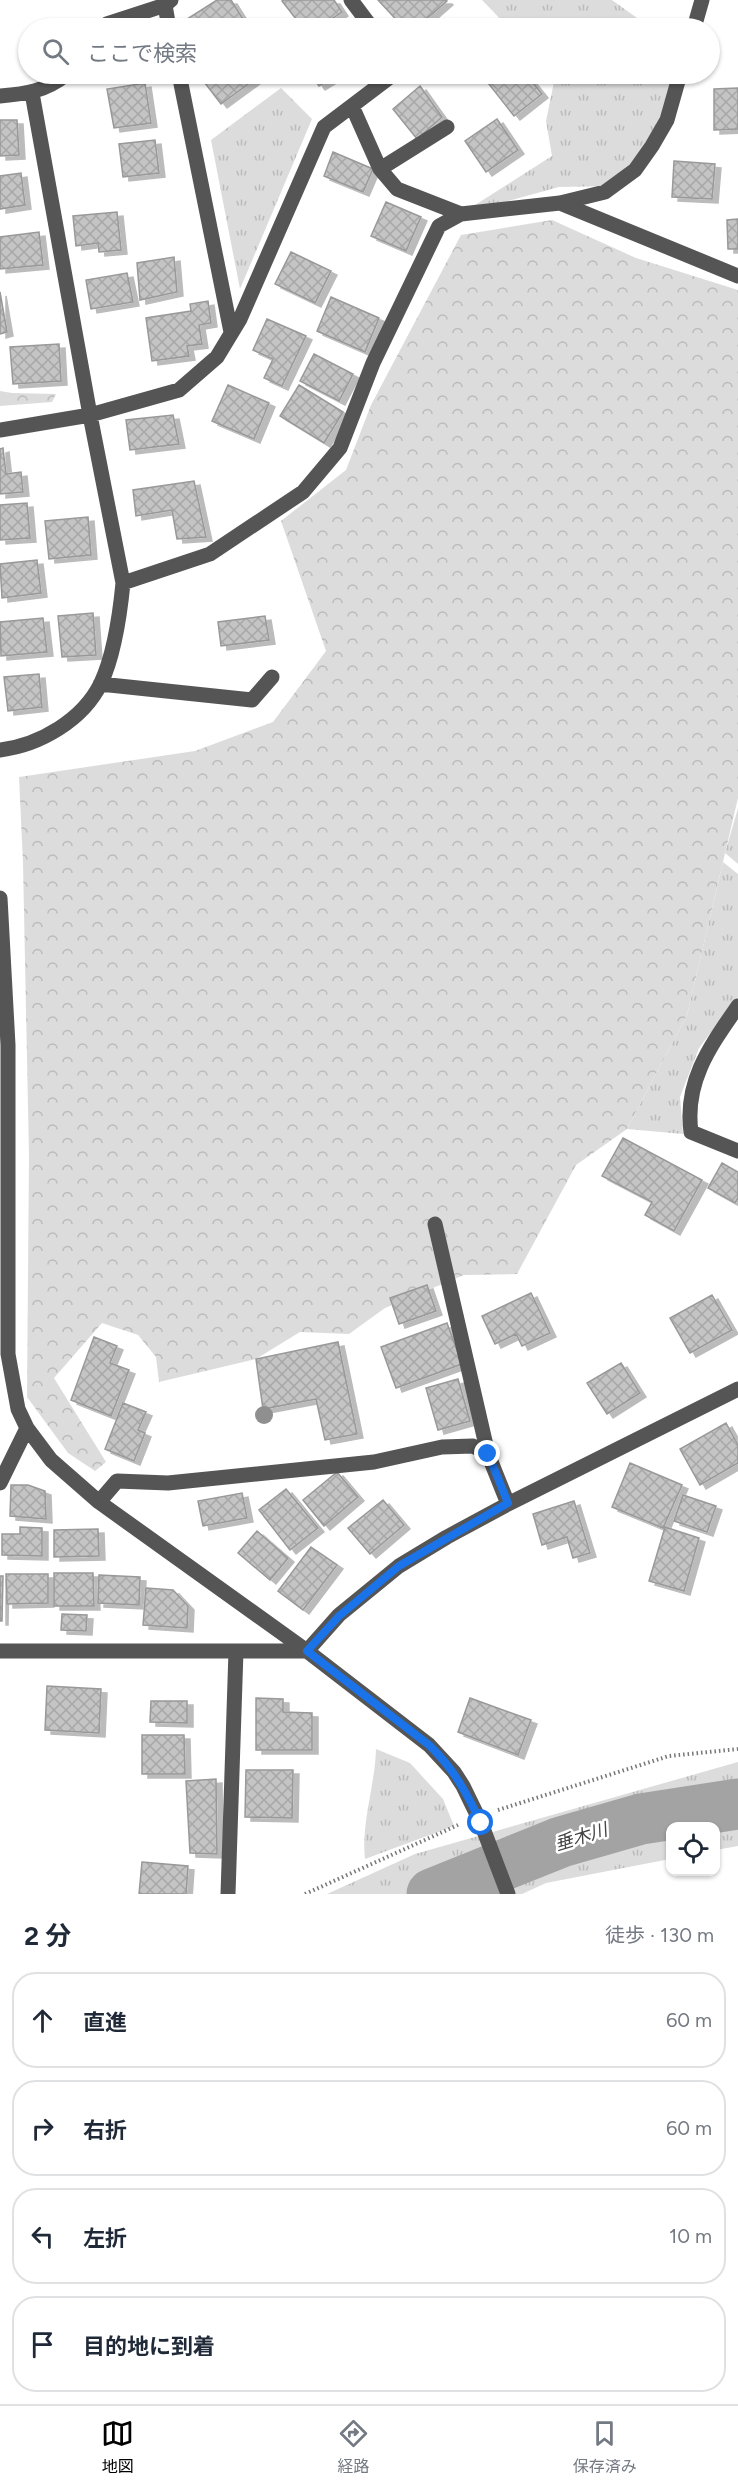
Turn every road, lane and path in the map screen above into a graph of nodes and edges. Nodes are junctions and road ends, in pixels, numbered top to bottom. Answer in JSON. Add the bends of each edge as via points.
{"nodes":[{"id":1,"x":351,"y":0,"type":"edge"},
{"id":2,"x":702,"y":0,"type":"edge"},
{"id":3,"x":168,"y":2,"type":"edge"},
{"id":4,"x":124,"y":18,"type":"edge"},
{"id":5,"x":169,"y":18,"type":"edge"},
{"id":6,"x":364,"y":18,"type":"edge"},
{"id":7,"x":697,"y":18,"type":"edge"},
{"id":8,"x":54,"y":84,"type":"edge"},
{"id":9,"x":181,"y":84,"type":"edge"},
{"id":10,"x":381,"y":84,"type":"edge"},
{"id":11,"x":677,"y":84,"type":"edge"},
{"id":12,"x":32,"y":93,"type":"junction"},
{"id":13,"x":0,"y":96,"type":"edge"},
{"id":14,"x":352,"y":106,"type":"junction"},
{"id":15,"x":447,"y":127,"type":"dead end"},
{"id":16,"x":380,"y":168,"type":"junction"},
{"id":17,"x":560,"y":203,"type":"junction"},
{"id":18,"x":461,"y":214,"type":"junction"},
{"id":19,"x":738,"y":276,"type":"edge"},
{"id":20,"x":231,"y":332,"type":"junction"},
{"id":21,"x":90,"y":415,"type":"junction"},
{"id":22,"x":0,"y":430,"type":"edge"},
{"id":23,"x":123,"y":583,"type":"junction"},
{"id":24,"x":272,"y":677,"type":"dead end"},
{"id":25,"x":100,"y":684,"type":"junction"},
{"id":26,"x":0,"y":750,"type":"edge"},
{"id":27,"x":0,"y":898,"type":"edge"},
{"id":28,"x":738,"y":1006,"type":"edge"},
{"id":29,"x":738,"y":1151,"type":"edge"},
{"id":30,"x":435,"y":1224,"type":"dead end"},
{"id":31,"x":738,"y":1389,"type":"edge"},
{"id":32,"x":27,"y":1428,"type":"junction"},
{"id":33,"x":488,"y":1454,"type":"junction"},
{"id":34,"x":0,"y":1482,"type":"edge"},
{"id":35,"x":99,"y":1502,"type":"junction"},
{"id":36,"x":508,"y":1503,"type":"junction"},
{"id":37,"x":0,"y":1651,"type":"edge"},
{"id":38,"x":236,"y":1651,"type":"junction"},
{"id":39,"x":307,"y":1651,"type":"junction"},
{"id":40,"x":738,"y":1749,"type":"edge"},
{"id":41,"x":480,"y":1820,"type":"junction"},
{"id":42,"x":228,"y":1894,"type":"edge"},
{"id":43,"x":305,"y":1894,"type":"edge"},
{"id":44,"x":508,"y":1894,"type":"edge"}],
"edges":[{"from":1,"to":6,"type":"street"},
{"from":2,"to":7,"type":"street"},
{"from":3,"to":4,"type":"street"},
{"from":3,"to":5,"type":"street"},
{"from":8,"to":12,"type":"street"},
{"from":9,"to":20,"type":"street"},
{"from":10,"to":14,"type":"street"},
{"from":11,"to":17,"type":"street","via":[[666,120],[635,170],[605,192]]},
{"from":12,"to":13,"type":"street"},
{"from":12,"to":21,"type":"street"},
{"from":14,"to":16,"type":"street"},
{"from":14,"to":20,"type":"street","via":[[324,127]]},
{"from":15,"to":16,"type":"street"},
{"from":16,"to":18,"type":"street","via":[[397,189]]},
{"from":17,"to":18,"type":"street"},
{"from":17,"to":19,"type":"street"},
{"from":18,"to":23,"type":"street","via":[[439,226],[373,363],[340,448],[303,492],[210,554]]},
{"from":20,"to":21,"type":"street","via":[[217,357],[179,390]]},
{"from":21,"to":22,"type":"street"},
{"from":21,"to":23,"type":"street"},
{"from":23,"to":25,"type":"street"},
{"from":24,"to":25,"type":"street","via":[[252,700]]},
{"from":25,"to":26,"type":"street","via":[[87,704],[55,732]]},
{"from":27,"to":32,"type":"street","via":[[8,1045],[8,1354],[18,1409]]},
{"from":28,"to":29,"type":"street","via":[[695,1076],[689,1114],[691,1132]]},
{"from":30,"to":33,"type":"street"},
{"from":31,"to":36,"type":"street"},
{"from":32,"to":34,"type":"street"},
{"from":32,"to":35,"type":"street","via":[[51,1460]]},
{"from":33,"to":35,"type":"street","via":[[473,1446],[442,1448],[362,1463],[168,1483],[117,1481]]},
{"from":33,"to":36,"type":"street"},
{"from":35,"to":39,"type":"street"},
{"from":36,"to":39,"type":"street","via":[[399,1566],[339,1616]]},
{"from":37,"to":38,"type":"street"},
{"from":38,"to":39,"type":"street"},
{"from":38,"to":42,"type":"street"},
{"from":39,"to":41,"type":"street","via":[[435,1751],[454,1772]]},
{"from":40,"to":41,"type":"path","via":[[669,1756]]},
{"from":41,"to":43,"type":"path"},
{"from":41,"to":44,"type":"street"}]}
